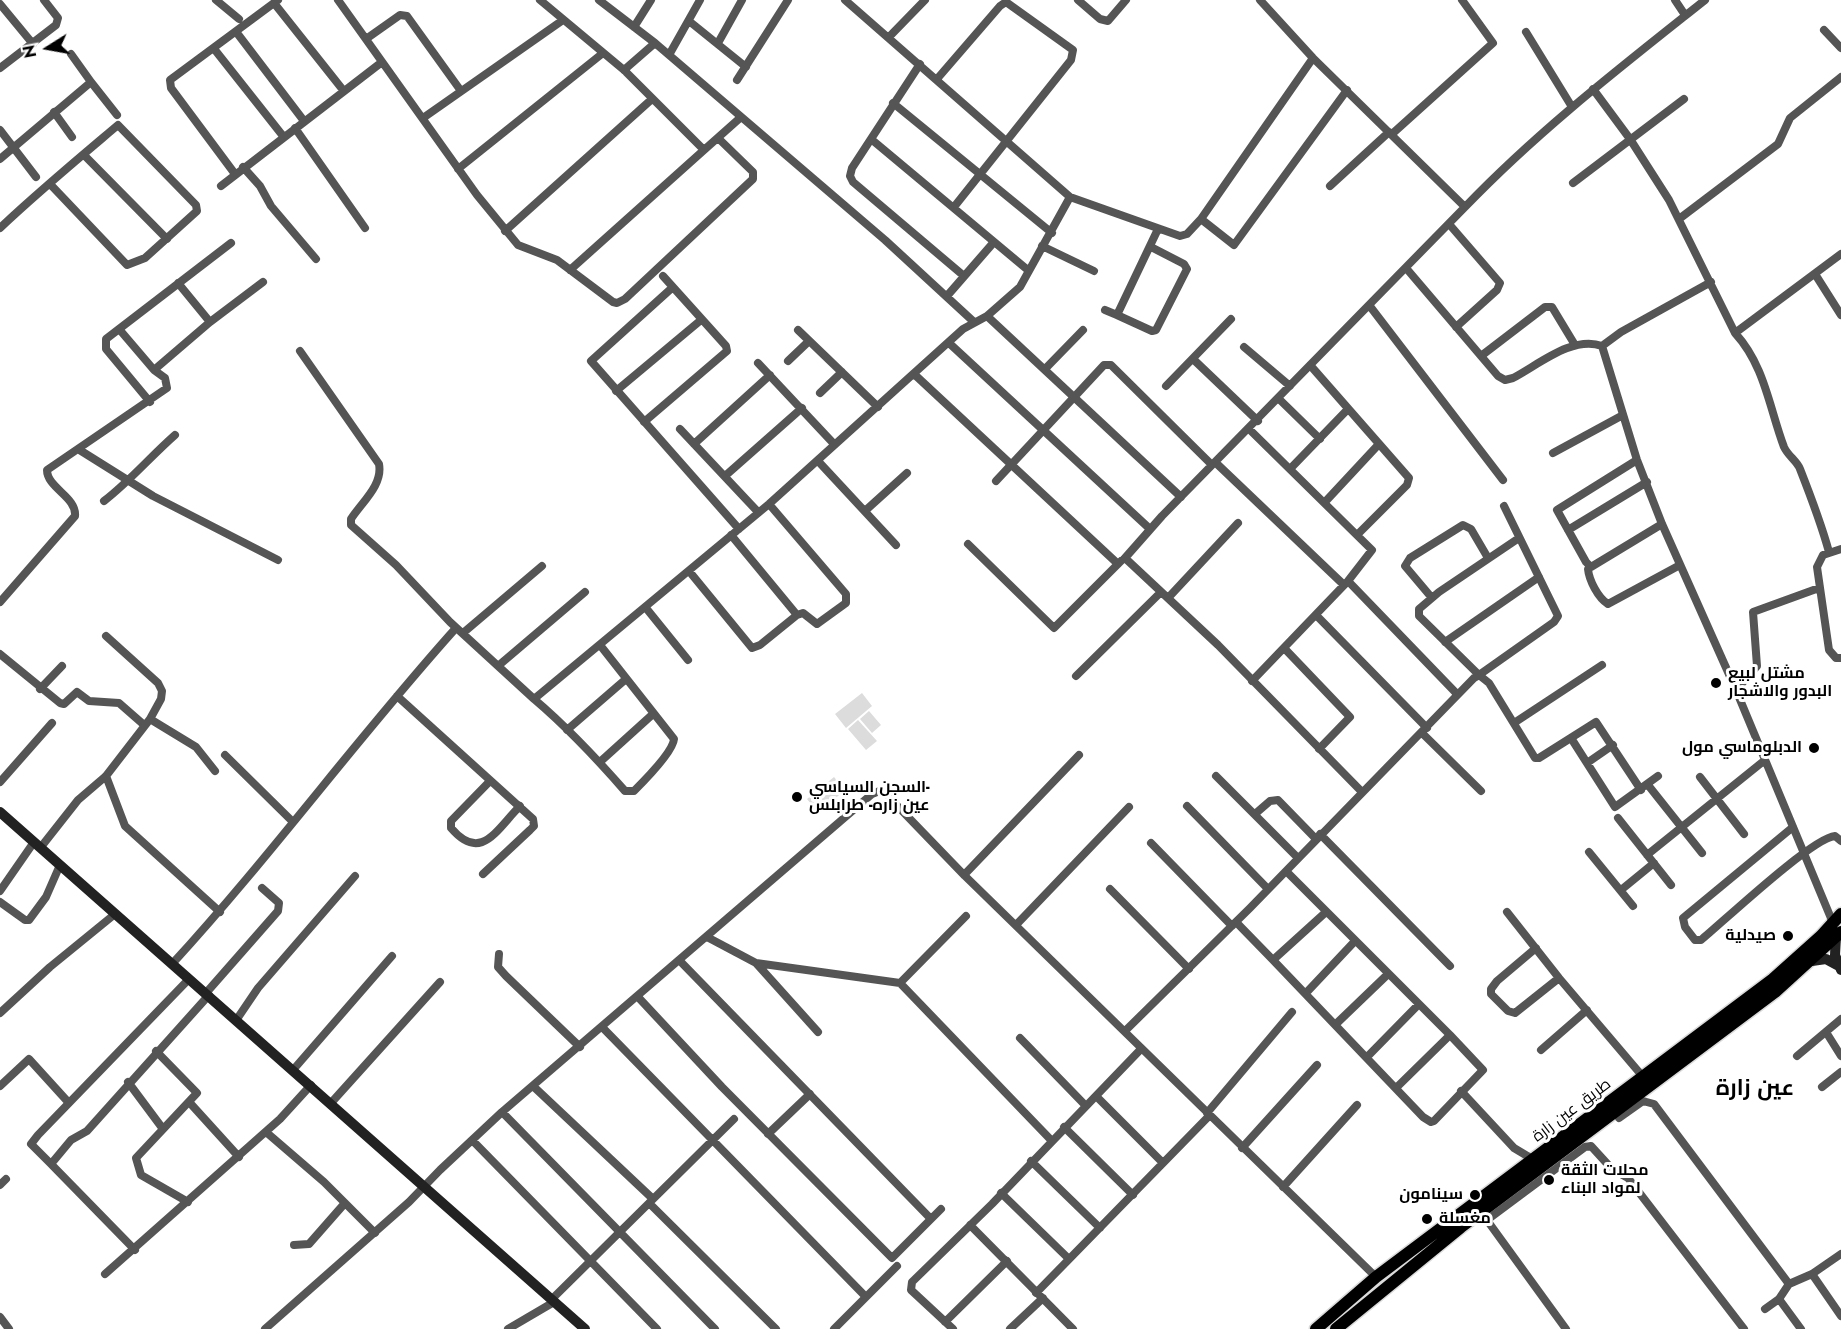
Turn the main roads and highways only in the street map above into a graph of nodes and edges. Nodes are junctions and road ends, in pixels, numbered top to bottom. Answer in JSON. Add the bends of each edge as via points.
{"nodes":[{"id":1,"x":0,"y":812,"type":"edge"},
{"id":2,"x":1838,"y":926,"type":"edge"},
{"id":3,"x":1812,"y":961,"type":"junction"},
{"id":4,"x":1840,"y":968,"type":"edge"},
{"id":5,"x":585,"y":1329,"type":"edge"},
{"id":6,"x":1316,"y":1329,"type":"edge"},
{"id":7,"x":1336,"y":1329,"type":"edge"}],
"edges":[{"from":1,"to":5,"type":"main road"},
{"from":2,"to":3,"type":"main road","name":"طريق عين زارة"},
{"from":2,"to":4,"type":"main road","via":[[1835,955]]},
{"from":2,"to":6,"type":"main road","name":"طريق عين زارة","via":[[1644,1078],[1376,1277]]},
{"from":3,"to":4,"type":"main road","via":[[1826,959]]},
{"from":3,"to":7,"type":"main road","name":"طريق عين زارة"}]}
